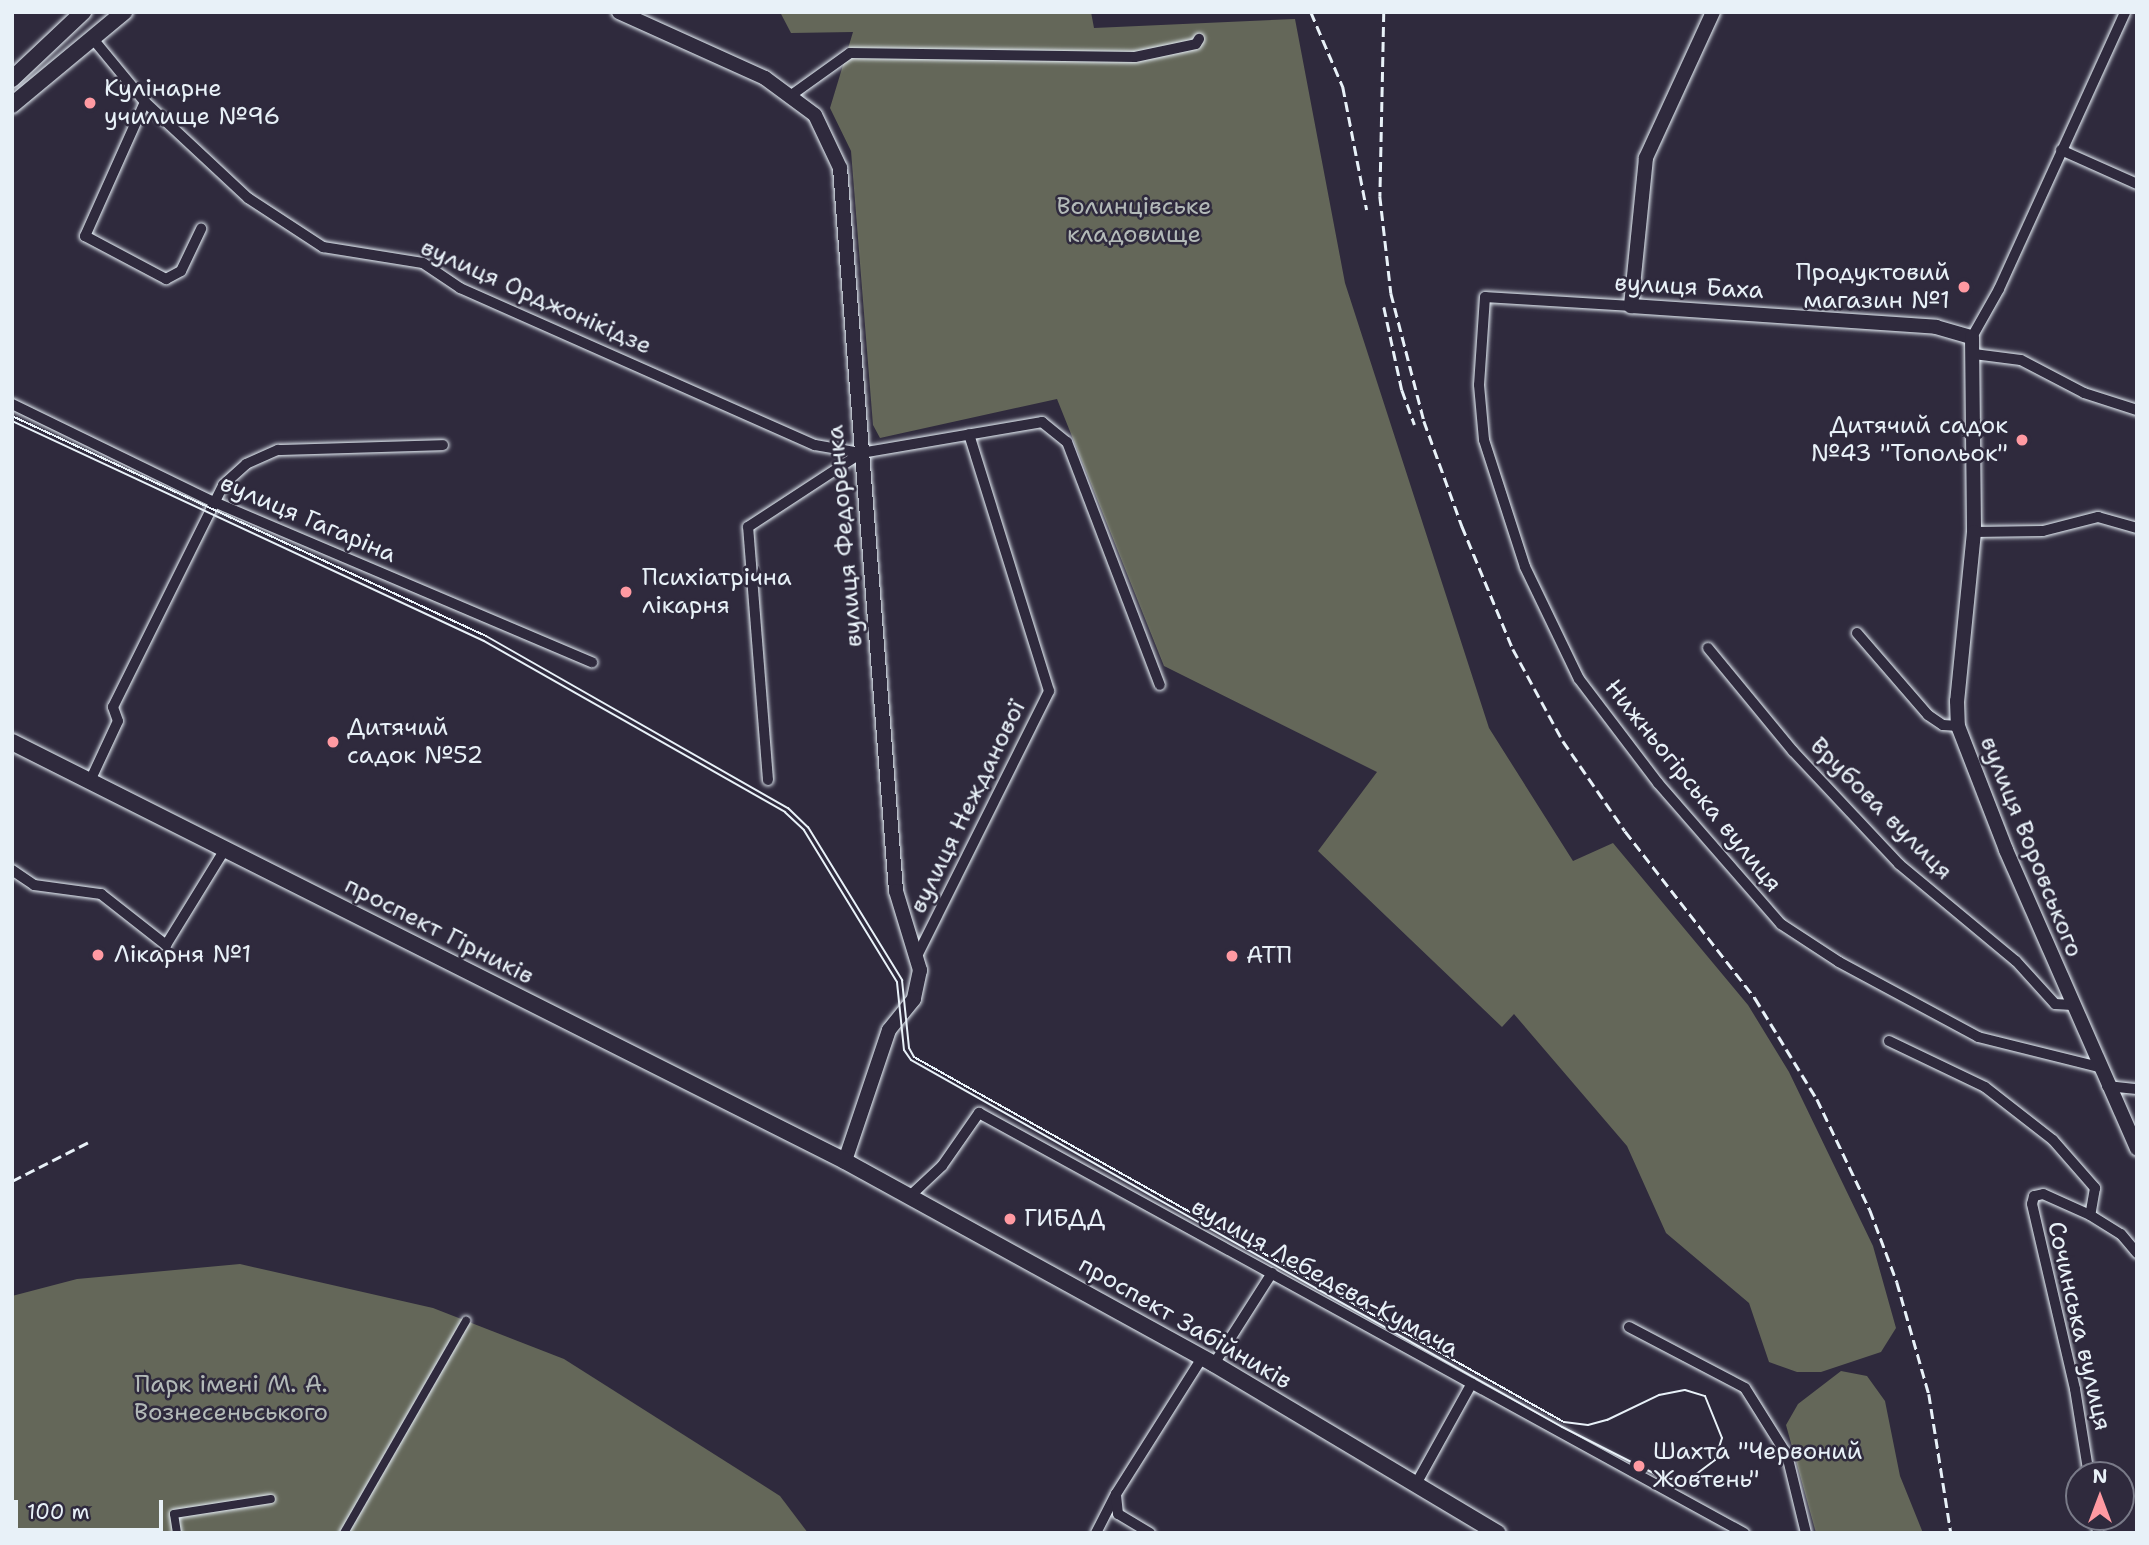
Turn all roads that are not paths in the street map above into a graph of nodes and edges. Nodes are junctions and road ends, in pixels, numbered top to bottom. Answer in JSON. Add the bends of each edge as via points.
{"nodes":[{"id":1,"x":83,"y":12,"type":"edge"},
{"id":2,"x":124,"y":12,"type":"edge"},
{"id":3,"x":619,"y":12,"type":"edge"},
{"id":4,"x":1713,"y":12,"type":"edge"},
{"id":5,"x":2125,"y":12,"type":"edge"},
{"id":6,"x":93,"y":39,"type":"junction"},
{"id":7,"x":1199,"y":40,"type":"dead end"},
{"id":8,"x":12,"y":79,"type":"edge"},
{"id":9,"x":790,"y":96,"type":"junction"},
{"id":10,"x":145,"y":103,"type":"junction"},
{"id":11,"x":12,"y":105,"type":"edge"},
{"id":12,"x":2062,"y":150,"type":"junction"},
{"id":13,"x":2137,"y":184,"type":"edge"},
{"id":14,"x":201,"y":229,"type":"dead end"},
{"id":15,"x":1485,"y":297,"type":"joint"},
{"id":16,"x":1631,"y":306,"type":"junction"},
{"id":17,"x":1972,"y":337,"type":"junction"},
{"id":18,"x":1974,"y":354,"type":"junction"},
{"id":19,"x":12,"y":404,"type":"edge"},
{"id":20,"x":2137,"y":410,"type":"edge"},
{"id":21,"x":969,"y":434,"type":"junction"},
{"id":22,"x":443,"y":445,"type":"dead end"},
{"id":23,"x":861,"y":453,"type":"junction"},
{"id":24,"x":212,"y":501,"type":"junction"},
{"id":25,"x":2137,"y":528,"type":"edge"},
{"id":26,"x":1974,"y":532,"type":"junction"},
{"id":27,"x":1857,"y":633,"type":"dead end"},
{"id":28,"x":1708,"y":648,"type":"dead end"},
{"id":29,"x":592,"y":662,"type":"dead end"},
{"id":30,"x":1160,"y":685,"type":"dead end"},
{"id":31,"x":1958,"y":726,"type":"junction"},
{"id":32,"x":12,"y":742,"type":"edge"},
{"id":33,"x":768,"y":780,"type":"dead end"},
{"id":34,"x":90,"y":781,"type":"junction"},
{"id":35,"x":225,"y":849,"type":"junction"},
{"id":36,"x":12,"y":870,"type":"edge"},
{"id":37,"x":917,"y":956,"type":"junction"},
{"id":38,"x":2071,"y":1005,"type":"junction"},
{"id":39,"x":1889,"y":1041,"type":"dead end"},
{"id":40,"x":2099,"y":1067,"type":"junction"},
{"id":41,"x":2107,"y":1086,"type":"junction"},
{"id":42,"x":2137,"y":1089,"type":"edge"},
{"id":43,"x":2137,"y":1149,"type":"edge"},
{"id":44,"x":845,"y":1161,"type":"junction"},
{"id":45,"x":910,"y":1196,"type":"junction"},
{"id":46,"x":2090,"y":1215,"type":"junction"},
{"id":47,"x":2137,"y":1253,"type":"edge"},
{"id":48,"x":1272,"y":1273,"type":"junction"},
{"id":49,"x":466,"y":1321,"type":"dead end"},
{"id":50,"x":1629,"y":1327,"type":"dead end"},
{"id":51,"x":1208,"y":1361,"type":"junction"},
{"id":52,"x":1472,"y":1383,"type":"junction"},
{"id":53,"x":2088,"y":1461,"type":"edge"},
{"id":54,"x":1416,"y":1484,"type":"junction"},
{"id":55,"x":1116,"y":1494,"type":"junction"},
{"id":56,"x":271,"y":1499,"type":"dead end"},
{"id":57,"x":1478,"y":1528,"type":"edge"},
{"id":58,"x":177,"y":1533,"type":"edge"},
{"id":59,"x":344,"y":1533,"type":"edge"},
{"id":60,"x":1096,"y":1533,"type":"edge"},
{"id":61,"x":1150,"y":1533,"type":"edge"},
{"id":62,"x":1498,"y":1533,"type":"edge"},
{"id":63,"x":1744,"y":1533,"type":"edge"},
{"id":64,"x":1806,"y":1533,"type":"edge"}],
"edges":[{"from":1,"to":8,"type":"main road"},
{"from":2,"to":6,"type":"main road"},
{"from":3,"to":9,"type":"street","name":"вулиця Федоренка","via":[[765,78]]},
{"from":4,"to":16,"type":"street","via":[[1646,158]]},
{"from":5,"to":12,"type":"street"},
{"from":6,"to":10,"type":"street","name":"вулиця Орджонікідзе"},
{"from":6,"to":11,"type":"main road"},
{"from":7,"to":9,"type":"street","via":[[1135,57],[850,53]]},
{"from":9,"to":23,"type":"street","name":"вулиця Федоренка","via":[[815,115],[840,168]]},
{"from":10,"to":14,"type":"street","via":[[85,236],[166,279],[181,271]]},
{"from":10,"to":23,"type":"street","name":"вулиця Орджонікідзе","via":[[248,198],[323,247],[423,263],[460,288],[815,445]]},
{"from":12,"to":13,"type":"street"},
{"from":12,"to":17,"type":"street","via":[[1999,289]]},
{"from":15,"to":16,"type":"street","name":"вулиця Баха"},
{"from":15,"to":40,"type":"street","name":"Нижньогірська вулиця","via":[[1479,385],[1484,440],[1525,567],[1579,679],[1658,783],[1768,913],[1798,936],[1978,1037]]},
{"from":16,"to":17,"type":"street","name":"вулиця Баха","via":[[1936,327]]},
{"from":17,"to":18,"type":"street","name":"вулиця Воровського"},
{"from":18,"to":20,"type":"street","via":[[2021,360],[2084,393]]},
{"from":18,"to":26,"type":"street","name":"вулиця Воровського"},
{"from":19,"to":24,"type":"street","name":"вулиця Гагаріна"},
{"from":21,"to":23,"type":"street"},
{"from":21,"to":30,"type":"street","via":[[1041,422],[1067,442]]},
{"from":21,"to":37,"type":"street","name":"вулиця Нежданової","via":[[1049,691]]},
{"from":22,"to":24,"type":"street","via":[[278,450],[246,464]]},
{"from":23,"to":33,"type":"street","via":[[748,527]]},
{"from":23,"to":37,"type":"street","name":"вулиця Федоренка","via":[[896,891]]},
{"from":24,"to":29,"type":"street","name":"вулиця Гагаріна"},
{"from":24,"to":34,"type":"street","via":[[113,707],[118,721]]},
{"from":25,"to":26,"type":"street","via":[[2098,517],[2043,531]]},
{"from":26,"to":31,"type":"street","name":"вулиця Воровського","via":[[1956,701]]},
{"from":27,"to":31,"type":"street","via":[[1928,715]]},
{"from":28,"to":38,"type":"street","name":"Врубова вулиця","via":[[1793,751],[1899,864],[2016,961],[2055,1004]]},
{"from":31,"to":38,"type":"street","name":"вулиця Воровського"},
{"from":32,"to":34,"type":"main road","name":"проспект Гірників"},
{"from":34,"to":35,"type":"main road","name":"проспект Гірників"},
{"from":35,"to":36,"type":"street","via":[[166,945],[101,894],[34,885]]},
{"from":35,"to":44,"type":"main road","name":"проспект Гірників"},
{"from":37,"to":44,"type":"street","name":"вулиця Федоренка","via":[[914,999],[889,1030]]},
{"from":38,"to":40,"type":"street","name":"вулиця Воровського"},
{"from":39,"to":46,"type":"street","name":"Сочинська вулиця","via":[[1985,1087],[2053,1140],[2091,1179],[2095,1195]]},
{"from":40,"to":41,"type":"street","name":"вулиця Воровського"},
{"from":41,"to":42,"type":"street"},
{"from":41,"to":43,"type":"street","name":"вулиця Воровського"},
{"from":44,"to":45,"type":"main road","name":"проспект Забійників"},
{"from":45,"to":48,"type":"street","name":"вулиця Лебедєва-Кумача","via":[[942,1166],[979,1113]]},
{"from":45,"to":51,"type":"main road","name":"проспект Забійників"},
{"from":46,"to":47,"type":"street","via":[[2121,1234]]},
{"from":46,"to":53,"type":"street","name":"Сочинська вулиця","via":[[2043,1194],[2032,1200],[2034,1227],[2075,1389]]},
{"from":48,"to":51,"type":"street"},
{"from":48,"to":52,"type":"street","name":"вулиця Лебедєва-Кумача"},
{"from":49,"to":59,"type":"street"},
{"from":50,"to":64,"type":"street","via":[[1745,1388],[1787,1455]]},
{"from":51,"to":54,"type":"main road","name":"проспект Забійників"},
{"from":51,"to":55,"type":"street"},
{"from":52,"to":54,"type":"street"},
{"from":52,"to":63,"type":"street","name":"вулиця Лебедєва-Кумача"},
{"from":54,"to":57,"type":"main road","name":"проспект Забійників"},
{"from":55,"to":60,"type":"street"},
{"from":55,"to":61,"type":"street","via":[[1118,1514]]},
{"from":56,"to":58,"type":"street","via":[[174,1514]]},
{"from":57,"to":62,"type":"main road","name":"проспект Забійників"}]}
